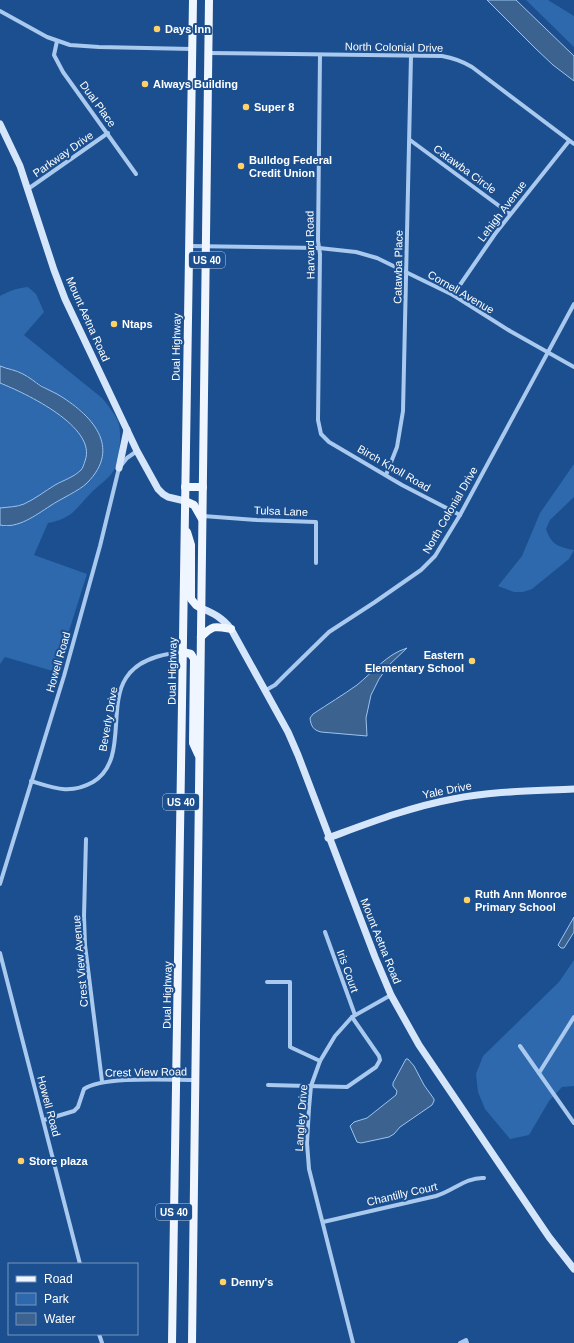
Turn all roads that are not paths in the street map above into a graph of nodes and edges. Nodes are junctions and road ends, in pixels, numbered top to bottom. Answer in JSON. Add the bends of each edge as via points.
{"nodes":[{"id":1,"x":193,"y":0,"type":"edge"},
{"id":2,"x":209,"y":0,"type":"edge"},
{"id":3,"x":0,"y":11,"type":"edge"},
{"id":4,"x":57,"y":41,"type":"junction"},
{"id":5,"x":192,"y":49,"type":"junction"},
{"id":6,"x":209,"y":53,"type":"junction"},
{"id":7,"x":320,"y":55,"type":"junction"},
{"id":8,"x":411,"y":56,"type":"junction"},
{"id":9,"x":0,"y":124,"type":"edge"},
{"id":10,"x":108,"y":133,"type":"junction"},
{"id":11,"x":410,"y":140,"type":"junction"},
{"id":12,"x":569,"y":141,"type":"junction"},
{"id":13,"x":574,"y":144,"type":"edge"},
{"id":14,"x":136,"y":174,"type":"dead end"},
{"id":15,"x":28,"y":189,"type":"junction"},
{"id":16,"x":510,"y":214,"type":"junction"},
{"id":17,"x":189,"y":246,"type":"junction"},
{"id":18,"x":207,"y":247,"type":"junction"},
{"id":19,"x":319,"y":248,"type":"junction"},
{"id":20,"x":406,"y":272,"type":"junction"},
{"id":21,"x":453,"y":295,"type":"junction"},
{"id":22,"x":574,"y":304,"type":"edge"},
{"id":23,"x":547,"y":353,"type":"junction"},
{"id":24,"x":574,"y":367,"type":"edge"},
{"id":25,"x":127,"y":430,"type":"junction"},
{"id":26,"x":321,"y":434,"type":"joint"},
{"id":27,"x":137,"y":451,"type":"junction"},
{"id":28,"x":119,"y":468,"type":"junction"},
{"id":29,"x":386,"y":475,"type":"junction"},
{"id":30,"x":186,"y":487,"type":"junction"},
{"id":31,"x":203,"y":487,"type":"junction"},
{"id":32,"x":185,"y":501,"type":"junction"},
{"id":33,"x":460,"y":515,"type":"junction"},
{"id":34,"x":203,"y":518,"type":"junction"},
{"id":35,"x":184,"y":524,"type":"junction"},
{"id":36,"x":316,"y":564,"type":"dead end"},
{"id":37,"x":201,"y":608,"type":"junction"},
{"id":38,"x":231,"y":629,"type":"junction"},
{"id":39,"x":201,"y":637,"type":"junction"},
{"id":40,"x":183,"y":652,"type":"junction"},
{"id":41,"x":266,"y":690,"type":"junction"},
{"id":42,"x":199,"y":757,"type":"junction"},
{"id":43,"x":31,"y":781,"type":"junction"},
{"id":44,"x":574,"y":789,"type":"edge"},
{"id":45,"x":328,"y":838,"type":"junction"},
{"id":46,"x":86,"y":839,"type":"dead end"},
{"id":47,"x":0,"y":884,"type":"edge"},
{"id":48,"x":325,"y":932,"type":"dead end"},
{"id":49,"x":0,"y":953,"type":"edge"},
{"id":50,"x":267,"y":982,"type":"dead end"},
{"id":51,"x":391,"y":995,"type":"junction"},
{"id":52,"x":354,"y":1016,"type":"junction"},
{"id":53,"x":574,"y":1017,"type":"edge"},
{"id":54,"x":520,"y":1046,"type":"dead end"},
{"id":55,"x":320,"y":1061,"type":"junction"},
{"id":56,"x":539,"y":1073,"type":"junction"},
{"id":57,"x":177,"y":1080,"type":"junction"},
{"id":58,"x":195,"y":1080,"type":"junction"},
{"id":59,"x":102,"y":1082,"type":"junction"},
{"id":60,"x":268,"y":1085,"type":"dead end"},
{"id":61,"x":311,"y":1086,"type":"junction"},
{"id":62,"x":44,"y":1120,"type":"junction"},
{"id":63,"x":574,"y":1123,"type":"edge"},
{"id":64,"x":484,"y":1178,"type":"dead end"},
{"id":65,"x":322,"y":1222,"type":"junction"},
{"id":66,"x":80,"y":1263,"type":"edge"},
{"id":67,"x":574,"y":1269,"type":"edge"},
{"id":68,"x":172,"y":1343,"type":"edge"},
{"id":69,"x":192,"y":1343,"type":"edge"},
{"id":70,"x":353,"y":1343,"type":"edge"},
{"id":71,"x":460,"y":1343,"type":"edge"},
{"id":72,"x":467,"y":1343,"type":"edge"}],
"edges":[{"from":1,"to":5,"type":"main road","name":"Dual Highway","number":"US 40"},
{"from":2,"to":6,"type":"main road","number":"US 40"},
{"from":3,"to":4,"type":"street"},
{"from":4,"to":5,"type":"street","via":[[82,46]]},
{"from":4,"to":10,"type":"street","name":"Dual Place","via":[[54,55],[57,62]]},
{"from":5,"to":17,"type":"main road","name":"Dual Highway","number":"US 40"},
{"from":6,"to":7,"type":"street","name":"North Colonial Drive"},
{"from":6,"to":18,"type":"main road","number":"US 40"},
{"from":7,"to":8,"type":"street","name":"North Colonial Drive"},
{"from":7,"to":19,"type":"street","name":"Harvard Road"},
{"from":8,"to":11,"type":"street","name":"Catawba Place"},
{"from":8,"to":12,"type":"street","name":"North Colonial Drive","via":[[442,56],[462,61]]},
{"from":9,"to":15,"type":"street","name":"Mount Aetna Road"},
{"from":10,"to":14,"type":"street","name":"Dual Place"},
{"from":10,"to":15,"type":"street","name":"Parkway Drive"},
{"from":11,"to":16,"type":"street","name":"Catawba Circle"},
{"from":11,"to":20,"type":"street","name":"Catawba Place"},
{"from":12,"to":13,"type":"street","name":"North Colonial Drive"},
{"from":12,"to":16,"type":"street","name":"Lehigh Avenue"},
{"from":15,"to":25,"type":"street","name":"Mount Aetna Road","via":[[65,299]]},
{"from":16,"to":21,"type":"street","name":"Lehigh Avenue"},
{"from":17,"to":18,"type":"street","name":"Cornell Avenue"},
{"from":17,"to":30,"type":"main road","name":"Dual Highway","number":"US 40"},
{"from":18,"to":19,"type":"street","name":"Cornell Avenue"},
{"from":18,"to":31,"type":"main road","number":"US 40"},
{"from":19,"to":20,"type":"street","name":"Cornell Avenue","via":[[365,254]]},
{"from":19,"to":26,"type":"street","name":"Harvard Road","via":[[318,420]]},
{"from":20,"to":21,"type":"street","name":"Cornell Avenue"},
{"from":20,"to":29,"type":"street","name":"Catawba Place","via":[[403,411],[397,448]]},
{"from":21,"to":23,"type":"street","name":"Cornell Avenue"},
{"from":22,"to":23,"type":"street","name":"North Colonial Drive"},
{"from":23,"to":24,"type":"street","name":"Cornell Avenue"},
{"from":23,"to":33,"type":"street","name":"North Colonial Drive"},
{"from":25,"to":27,"type":"street","name":"Mount Aetna Road"},
{"from":25,"to":28,"type":"street"},
{"from":26,"to":29,"type":"street","name":"Birch Knoll Road"},
{"from":27,"to":28,"type":"street"},
{"from":27,"to":32,"type":"street","name":"Mount Aetna Road","via":[[158,489],[168,497]]},
{"from":28,"to":43,"type":"street","name":"Howell Road","via":[[64,676]]},
{"from":29,"to":33,"type":"street","name":"Birch Knoll Road"},
{"from":30,"to":31,"type":"main road"},
{"from":30,"to":32,"type":"main road","name":"Dual Highway","number":"US 40"},
{"from":31,"to":34,"type":"main road","number":"US 40"},
{"from":32,"to":34,"type":"main road","via":[[194,505]]},
{"from":32,"to":35,"type":"main road","name":"Dual Highway","number":"US 40"},
{"from":33,"to":41,"type":"street","name":"North Colonial Drive","via":[[429,564],[329,632],[286,675]]},
{"from":34,"to":36,"type":"street","name":"Tulsa Lane","via":[[316,522]]},
{"from":34,"to":37,"type":"main road","number":"US 40"},
{"from":35,"to":37,"type":"main road","via":[[191,545],[191,599]]},
{"from":35,"to":40,"type":"main road","name":"Dual Highway","number":"US 40"},
{"from":37,"to":38,"type":"street","name":"Mount Aetna Road","via":[[219,617]]},
{"from":37,"to":39,"type":"main road","number":"US 40"},
{"from":38,"to":39,"type":"main road","via":[[212,627]]},
{"from":38,"to":41,"type":"street","name":"Mount Aetna Road"},
{"from":39,"to":42,"type":"main road","number":"US 40"},
{"from":40,"to":42,"type":"main road","via":[[191,654],[194,659],[193,743]]},
{"from":40,"to":43,"type":"street","name":"Beverly Drive","via":[[168,653],[144,662],[125,679],[118,703],[111,758],[101,775],[87,785],[71,790]]},
{"from":40,"to":57,"type":"main road","name":"Dual Highway","number":"US 40"},
{"from":41,"to":45,"type":"street","name":"Mount Aetna Road","via":[[288,732]]},
{"from":42,"to":58,"type":"main road","number":"US 40"},
{"from":43,"to":47,"type":"street","name":"Howell Road"},
{"from":44,"to":45,"type":"street","name":"Yale Drive","via":[[454,799],[398,812]]},
{"from":45,"to":51,"type":"street","name":"Mount Aetna Road"},
{"from":46,"to":59,"type":"street","name":"Crest View Avenue","via":[[84,938]]},
{"from":48,"to":52,"type":"street","name":"Iris Court"},
{"from":49,"to":62,"type":"street","name":"Howell Road"},
{"from":50,"to":55,"type":"street","via":[[290,982],[290,1047]]},
{"from":51,"to":52,"type":"street","name":"Langley Drive"},
{"from":51,"to":67,"type":"street","name":"Mount Aetna Road","via":[[423,1051],[549,1237]]},
{"from":52,"to":55,"type":"street","name":"Langley Drive","via":[[335,1036]]},
{"from":52,"to":61,"type":"street","name":"Iris Court","via":[[379,1056],[379,1064],[347,1087]]},
{"from":53,"to":56,"type":"street"},
{"from":54,"to":56,"type":"street"},
{"from":55,"to":61,"type":"street","name":"Langley Drive"},
{"from":56,"to":63,"type":"street"},
{"from":57,"to":58,"type":"street","name":"Crest View Road"},
{"from":57,"to":59,"type":"street","name":"Crest View Road"},
{"from":57,"to":68,"type":"main road","name":"Dual Highway","number":"US 40"},
{"from":58,"to":69,"type":"main road","number":"US 40"},
{"from":59,"to":62,"type":"street","name":"Crest View Road","via":[[84,1089],[74,1112]]},
{"from":60,"to":61,"type":"street"},
{"from":61,"to":65,"type":"street","name":"Langley Drive","via":[[307,1156]]},
{"from":62,"to":66,"type":"street","name":"Howell Road"},
{"from":64,"to":65,"type":"street","name":"Chantilly Court","via":[[471,1179],[436,1196]]},
{"from":65,"to":70,"type":"street","name":"Langley Drive"},
{"from":71,"to":72,"type":"street","via":[[466,1340]]}]}
